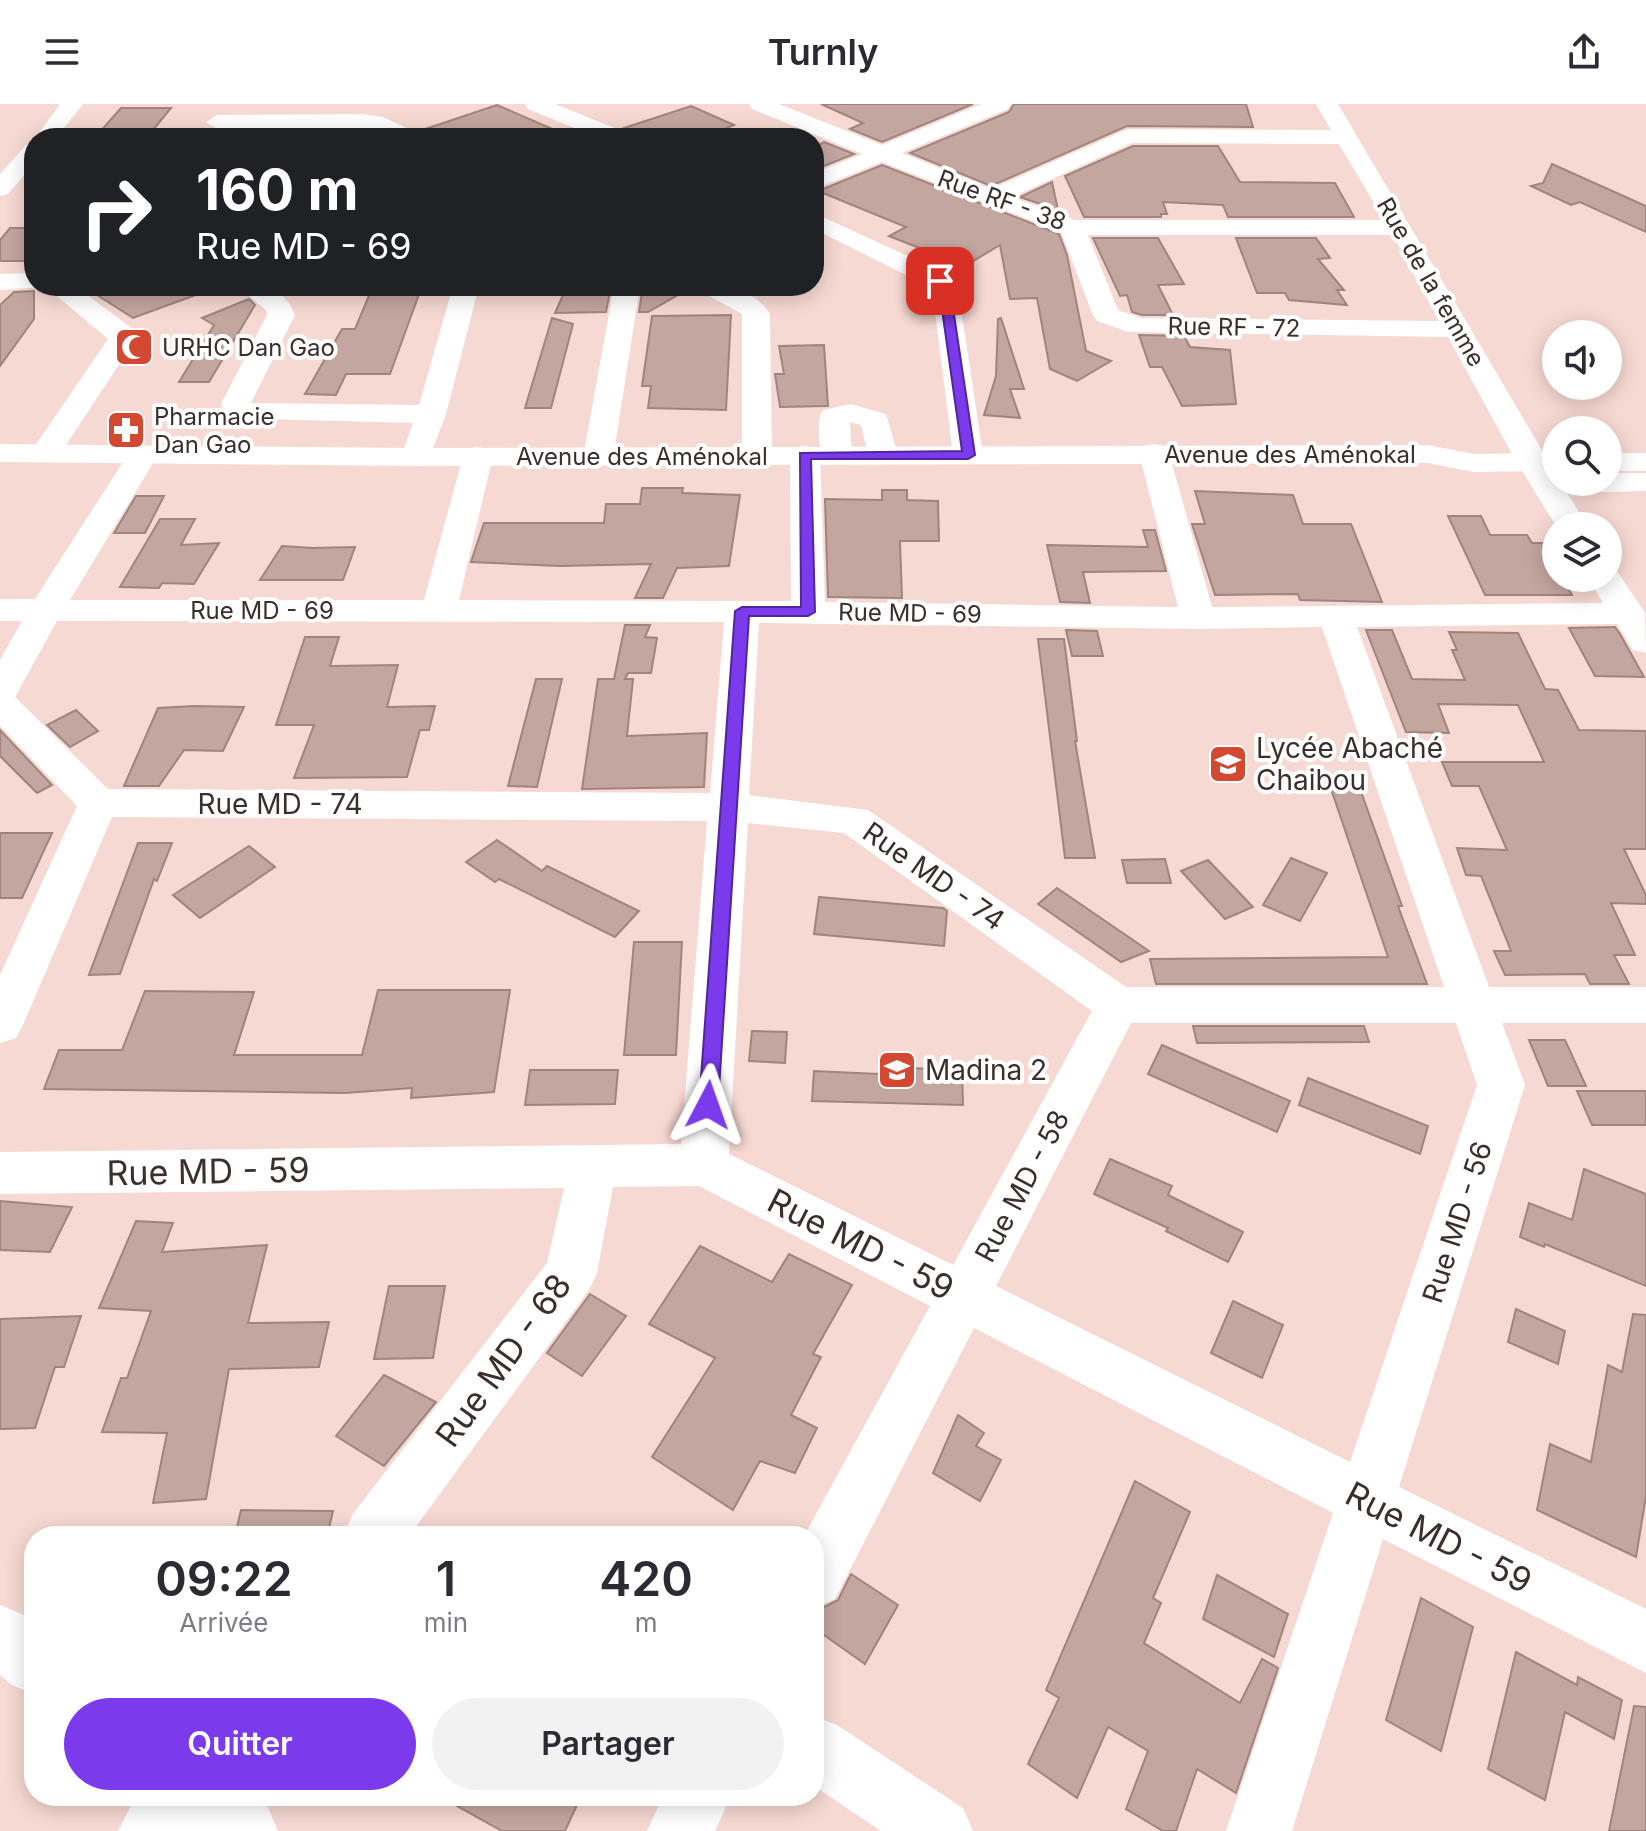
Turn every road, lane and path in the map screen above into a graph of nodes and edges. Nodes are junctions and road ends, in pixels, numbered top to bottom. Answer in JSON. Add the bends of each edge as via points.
{"nodes":[{"id":1,"x":72,"y":104,"type":"edge"},
{"id":2,"x":536,"y":104,"type":"edge"},
{"id":3,"x":760,"y":104,"type":"edge"},
{"id":4,"x":1000,"y":104,"type":"edge"},
{"id":5,"x":1327,"y":104,"type":"edge"},
{"id":6,"x":574,"y":112,"type":"edge"},
{"id":7,"x":223,"y":113,"type":"edge"},
{"id":8,"x":52,"y":128,"type":"edge"},
{"id":9,"x":388,"y":128,"type":"edge"},
{"id":10,"x":550,"y":128,"type":"edge"},
{"id":11,"x":602,"y":128,"type":"edge"},
{"id":12,"x":819,"y":128,"type":"edge"},
{"id":13,"x":824,"y":130,"type":"edge"},
{"id":14,"x":1346,"y":137,"type":"junction"},
{"id":15,"x":880,"y":153,"type":"junction"},
{"id":16,"x":17,"y":171,"type":"edge"},
{"id":17,"x":824,"y":178,"type":"edge"},
{"id":18,"x":0,"y":189,"type":"edge"},
{"id":19,"x":991,"y":198,"type":"junction"},
{"id":20,"x":824,"y":225,"type":"edge"},
{"id":21,"x":1072,"y":227,"type":"junction"},
{"id":22,"x":1401,"y":228,"type":"junction"},
{"id":23,"x":24,"y":281,"type":"edge"},
{"id":24,"x":0,"y":282,"type":"edge"},
{"id":25,"x":71,"y":296,"type":"edge"},
{"id":26,"x":264,"y":296,"type":"edge"},
{"id":27,"x":463,"y":296,"type":"edge"},
{"id":28,"x":625,"y":296,"type":"edge"},
{"id":29,"x":729,"y":296,"type":"edge"},
{"id":30,"x":1458,"y":329,"type":"junction"},
{"id":31,"x":431,"y":414,"type":"junction"},
{"id":32,"x":1622,"y":444,"type":"edge"},
{"id":33,"x":1646,"y":444,"type":"edge"},
{"id":34,"x":599,"y":452,"type":"dead end"},
{"id":35,"x":0,"y":453,"type":"edge"},
{"id":36,"x":45,"y":453,"type":"junction"},
{"id":37,"x":1154,"y":453,"type":"junction"},
{"id":38,"x":143,"y":455,"type":"junction"},
{"id":39,"x":821,"y":455,"type":"junction"},
{"id":40,"x":883,"y":455,"type":"junction"},
{"id":41,"x":968,"y":455,"type":"junction"},
{"id":42,"x":478,"y":456,"type":"junction"},
{"id":43,"x":757,"y":456,"type":"junction"},
{"id":44,"x":416,"y":457,"type":"junction"},
{"id":45,"x":1542,"y":459,"type":"edge"},
{"id":46,"x":1622,"y":462,"type":"edge"},
{"id":47,"x":1646,"y":462,"type":"edge"},
{"id":48,"x":1622,"y":477,"type":"edge"},
{"id":49,"x":1646,"y":482,"type":"edge"},
{"id":50,"x":1614,"y":592,"type":"edge"},
{"id":51,"x":0,"y":610,"type":"edge"},
{"id":52,"x":46,"y":610,"type":"junction"},
{"id":53,"x":439,"y":610,"type":"junction"},
{"id":54,"x":742,"y":611,"type":"junction"},
{"id":55,"x":808,"y":612,"type":"junction"},
{"id":56,"x":1336,"y":617,"type":"junction"},
{"id":57,"x":1198,"y":618,"type":"junction"},
{"id":58,"x":1637,"y":628,"type":"edge"},
{"id":59,"x":0,"y":692,"type":"edge"},
{"id":60,"x":0,"y":704,"type":"edge"},
{"id":61,"x":98,"y":803,"type":"junction"},
{"id":62,"x":728,"y":807,"type":"junction"},
{"id":63,"x":1118,"y":1005,"type":"junction"},
{"id":64,"x":1473,"y":1005,"type":"junction"},
{"id":65,"x":1646,"y":1005,"type":"edge"},
{"id":66,"x":0,"y":1025,"type":"edge"},
{"id":67,"x":704,"y":1165,"type":"junction"},
{"id":68,"x":593,"y":1166,"type":"junction"},
{"id":69,"x":0,"y":1173,"type":"edge"},
{"id":70,"x":964,"y":1296,"type":"junction"},
{"id":71,"x":1367,"y":1500,"type":"junction"},
{"id":72,"x":381,"y":1526,"type":"edge"},
{"id":73,"x":824,"y":1559,"type":"edge"},
{"id":74,"x":0,"y":1636,"type":"edge"},
{"id":75,"x":1646,"y":1642,"type":"edge"},
{"id":76,"x":24,"y":1655,"type":"edge"},
{"id":77,"x":824,"y":1755,"type":"edge"},
{"id":78,"x":170,"y":1806,"type":"edge"},
{"id":79,"x":214,"y":1806,"type":"edge"},
{"id":80,"x":693,"y":1806,"type":"edge"},
{"id":81,"x":151,"y":1831,"type":"edge"},
{"id":82,"x":245,"y":1831,"type":"edge"},
{"id":83,"x":680,"y":1831,"type":"edge"},
{"id":84,"x":940,"y":1831,"type":"edge"},
{"id":85,"x":1259,"y":1831,"type":"edge"}],
"edges":[{"from":1,"to":8,"type":"street"},
{"from":2,"to":6,"type":"street"},
{"from":3,"to":12,"type":"street","name":"Rue RF - 38"},
{"from":4,"to":15,"type":"street"},
{"from":5,"to":14,"type":"street","name":"Rue de la femme"},
{"from":6,"to":10,"type":"street"},
{"from":6,"to":11,"type":"street"},
{"from":7,"to":9,"type":"street","via":[[375,122]]},
{"from":13,"to":15,"type":"street","name":"Rue RF - 38"},
{"from":14,"to":19,"type":"street","via":[[1128,136]]},
{"from":14,"to":22,"type":"street","name":"Rue de la femme"},
{"from":15,"to":17,"type":"street"},
{"from":15,"to":19,"type":"street","name":"Rue RF - 38"},
{"from":16,"to":18,"type":"street"},
{"from":19,"to":21,"type":"street","name":"Rue RF - 38"},
{"from":20,"to":41,"type":"street","via":[[945,288]]},
{"from":21,"to":22,"type":"street","name":"Rue RF - 38"},
{"from":21,"to":30,"type":"street","name":"Rue RF - 72","via":[[1107,315],[1122,322]]},
{"from":22,"to":30,"type":"street","name":"Rue de la femme"},
{"from":23,"to":24,"type":"street"},
{"from":25,"to":36,"type":"street","via":[[122,339]]},
{"from":26,"to":31,"type":"street","via":[[281,315],[236,404],[237,412]]},
{"from":27,"to":31,"type":"street"},
{"from":28,"to":34,"type":"street"},
{"from":29,"to":43,"type":"street","via":[[756,314]]},
{"from":30,"to":45,"type":"street","name":"Rue de la femme"},
{"from":31,"to":44,"type":"street"},
{"from":32,"to":33,"type":"street"},
{"from":35,"to":36,"type":"street","name":"Avenue des Aménokal"},
{"from":36,"to":38,"type":"street","name":"Avenue des Aménokal"},
{"from":37,"to":41,"type":"street","name":"Avenue des Aménokal"},
{"from":37,"to":45,"type":"street","name":"Avenue des Aménokal","via":[[1428,454],[1474,463]]},
{"from":37,"to":57,"type":"street"},
{"from":38,"to":44,"type":"street","name":"Avenue des Aménokal"},
{"from":38,"to":52,"type":"street"},
{"from":39,"to":40,"type":"street","name":"Avenue des Aménokal"},
{"from":39,"to":40,"type":"street","via":[[834,416],[846,413],[875,420]]},
{"from":39,"to":43,"type":"street","name":"Avenue des Aménokal"},
{"from":39,"to":55,"type":"street"},
{"from":40,"to":41,"type":"street","name":"Avenue des Aménokal"},
{"from":42,"to":43,"type":"street","name":"Avenue des Aménokal"},
{"from":42,"to":44,"type":"street","name":"Avenue des Aménokal"},
{"from":42,"to":53,"type":"street"},
{"from":46,"to":47,"type":"street"},
{"from":48,"to":49,"type":"street","name":"Avenue des Aménokal"},
{"from":50,"to":58,"type":"street"},
{"from":51,"to":52,"type":"street","name":"Rue MD - 69"},
{"from":52,"to":53,"type":"street","name":"Rue MD - 69"},
{"from":52,"to":59,"type":"street"},
{"from":53,"to":54,"type":"street","name":"Rue MD - 69"},
{"from":54,"to":55,"type":"street","name":"Rue MD - 69"},
{"from":54,"to":62,"type":"street"},
{"from":55,"to":57,"type":"street","name":"Rue MD - 69"},
{"from":56,"to":57,"type":"street","name":"Rue MD - 69"},
{"from":56,"to":58,"type":"street","name":"Rue MD - 69"},
{"from":56,"to":64,"type":"street","name":"Rue MD - 56"},
{"from":60,"to":61,"type":"street"},
{"from":61,"to":62,"type":"street","name":"Rue MD - 74"},
{"from":61,"to":66,"type":"street"},
{"from":62,"to":63,"type":"street","name":"Rue MD - 74","via":[[854,820]]},
{"from":62,"to":67,"type":"street"},
{"from":63,"to":64,"type":"street"},
{"from":63,"to":70,"type":"street","name":"Rue MD - 58"},
{"from":64,"to":65,"type":"street"},
{"from":64,"to":71,"type":"street","name":"Rue MD - 56","via":[[1501,1085]]},
{"from":67,"to":68,"type":"street","name":"Rue MD - 59"},
{"from":67,"to":70,"type":"street","name":"Rue MD - 59"},
{"from":68,"to":69,"type":"street","name":"Rue MD - 59"},
{"from":68,"to":72,"type":"street","name":"Rue MD - 68","via":[[571,1273]]},
{"from":70,"to":71,"type":"street","name":"Rue MD - 59"},
{"from":70,"to":73,"type":"street","name":"Rue MD - 58"},
{"from":71,"to":75,"type":"street","name":"Rue MD - 59"},
{"from":71,"to":85,"type":"street","name":"Rue MD - 56"},
{"from":74,"to":76,"type":"street"},
{"from":77,"to":84,"type":"street"},
{"from":78,"to":81,"type":"street"},
{"from":79,"to":82,"type":"street"},
{"from":80,"to":83,"type":"street"}]}
